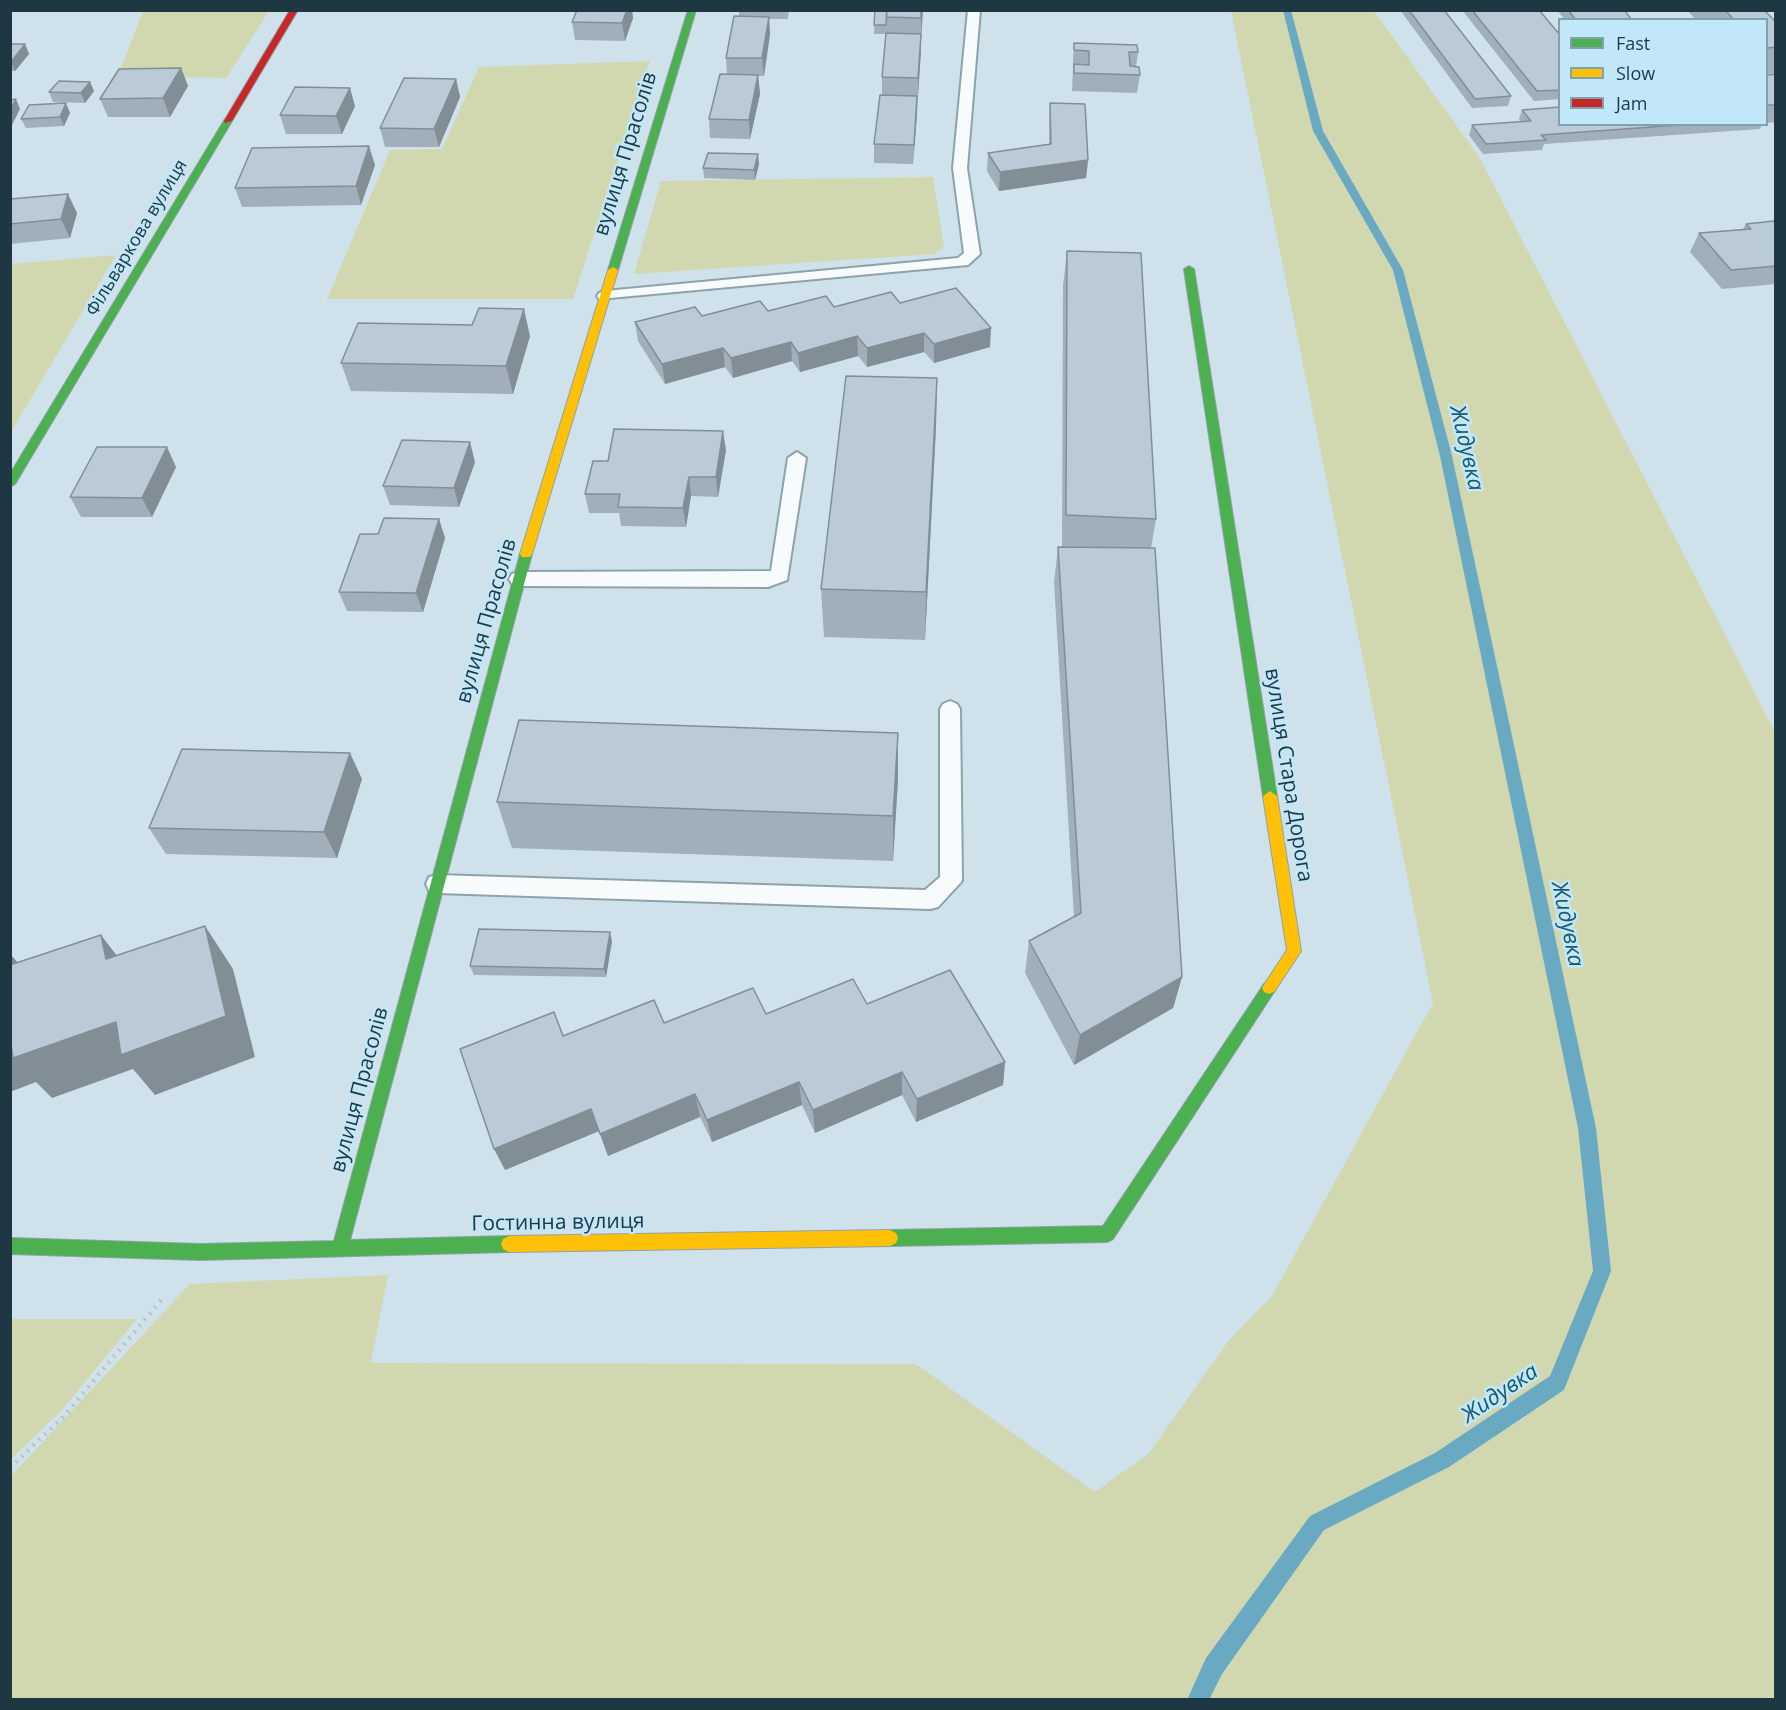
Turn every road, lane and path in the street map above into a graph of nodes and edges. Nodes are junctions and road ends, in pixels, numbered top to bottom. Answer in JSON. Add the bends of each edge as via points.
{"nodes":[{"id":1,"x":294,"y":10,"type":"edge"},
{"id":2,"x":692,"y":10,"type":"edge"},
{"id":3,"x":974,"y":10,"type":"edge"},
{"id":4,"x":1189,"y":269,"type":"dead end"},
{"id":5,"x":605,"y":296,"type":"junction"},
{"id":6,"x":797,"y":458,"type":"dead end"},
{"id":7,"x":10,"y":484,"type":"edge"},
{"id":8,"x":519,"y":579,"type":"junction"},
{"id":9,"x":950,"y":709,"type":"dead end"},
{"id":10,"x":437,"y":884,"type":"junction"},
{"id":11,"x":1107,"y":1234,"type":"joint"},
{"id":12,"x":10,"y":1246,"type":"edge"},
{"id":13,"x":340,"y":1247,"type":"junction"},
{"id":14,"x":200,"y":1252,"type":"junction"},
{"id":15,"x":10,"y":1468,"type":"edge"}],
"edges":[{"from":1,"to":7,"type":"street","name":"Фільваркова вулиця"},
{"from":2,"to":5,"type":"street","name":"вулиця Прасолів"},
{"from":3,"to":5,"type":"lane","via":[[960,168],[972,254],[962,262]]},
{"from":4,"to":11,"type":"street","name":"вулиця Стара Дорога","via":[[1294,951]]},
{"from":5,"to":8,"type":"street","name":"вулиця Прасолів"},
{"from":6,"to":8,"type":"lane","via":[[780,575],[768,580]]},
{"from":8,"to":10,"type":"street","name":"вулиця Прасолів"},
{"from":9,"to":10,"type":"lane","via":[[951,881],[930,900]]},
{"from":10,"to":13,"type":"street","name":"вулиця Прасолів"},
{"from":11,"to":13,"type":"street","name":"Гостинна вулиця"},
{"from":12,"to":14,"type":"street","name":"Гостинна вулиця"},
{"from":13,"to":14,"type":"street","name":"Гостинна вулиця"},
{"from":14,"to":15,"type":"path","via":[[65,1415]]}]}
